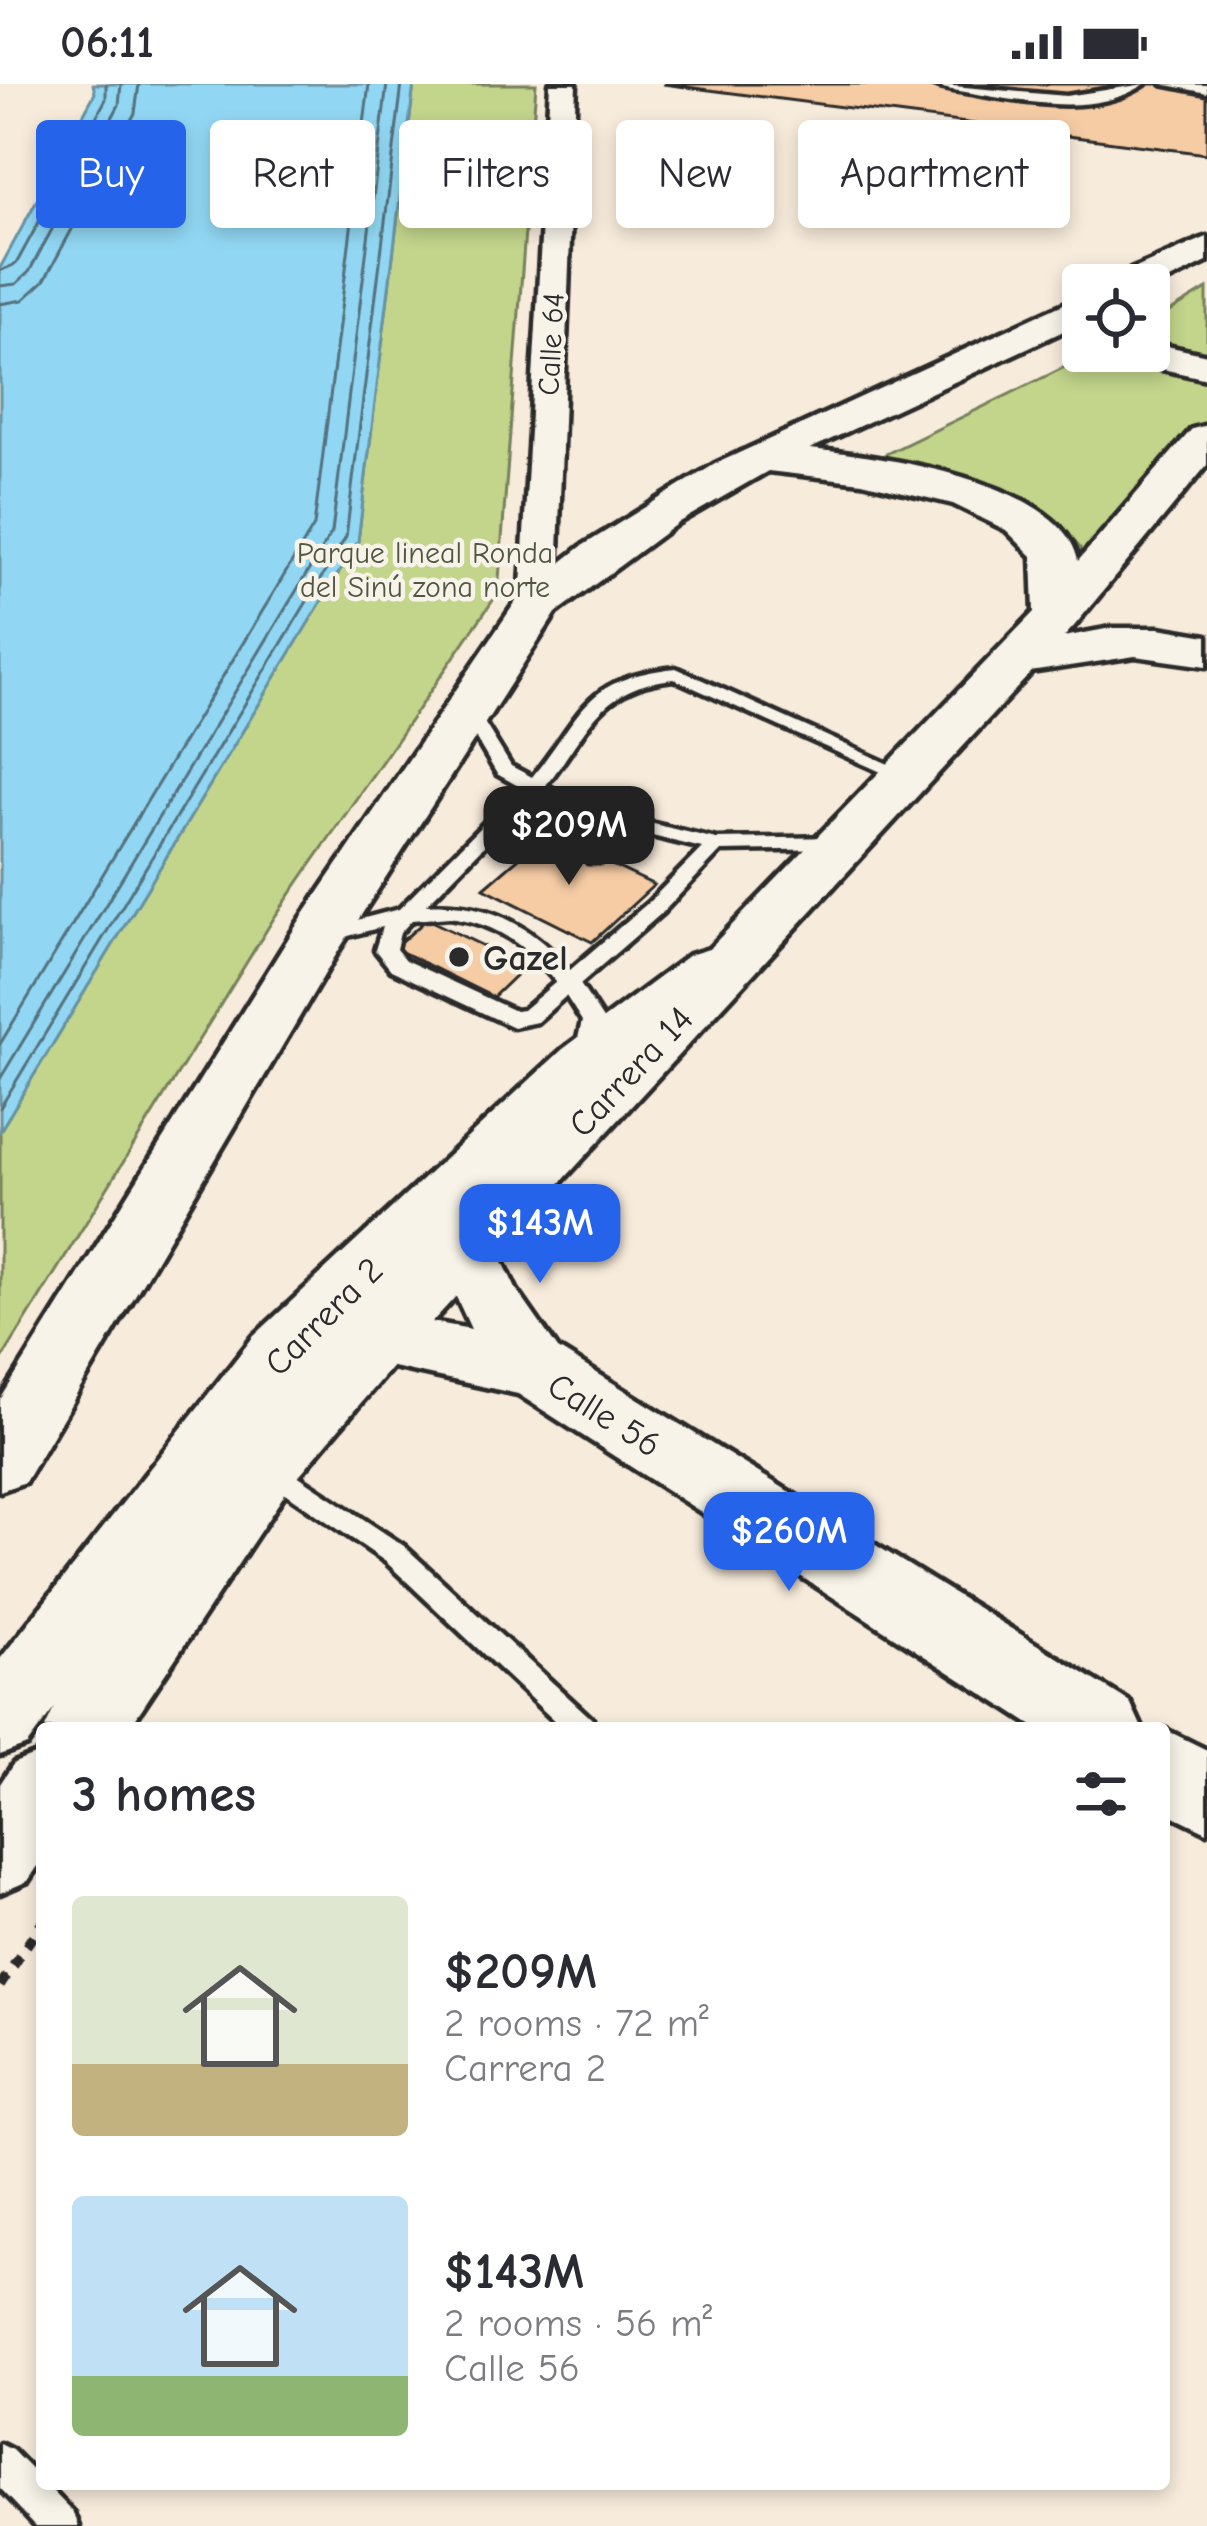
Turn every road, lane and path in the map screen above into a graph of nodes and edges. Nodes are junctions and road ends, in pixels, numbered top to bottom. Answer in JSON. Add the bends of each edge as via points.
{"nodes":[{"id":1,"x":563,"y":84,"type":"edge"},
{"id":2,"x":937,"y":84,"type":"edge"},
{"id":3,"x":1139,"y":84,"type":"edge"},
{"id":4,"x":1168,"y":84,"type":"edge"},
{"id":5,"x":1207,"y":89,"type":"edge"},
{"id":6,"x":1207,"y":248,"type":"edge"},
{"id":7,"x":1170,"y":266,"type":"edge"},
{"id":8,"x":1062,"y":317,"type":"edge"},
{"id":9,"x":1170,"y":359,"type":"edge"},
{"id":10,"x":1207,"y":367,"type":"edge"},
{"id":11,"x":1207,"y":438,"type":"edge"},
{"id":12,"x":900,"y":440,"type":"dead end"},
{"id":13,"x":764,"y":458,"type":"junction"},
{"id":14,"x":834,"y":464,"type":"junction"},
{"id":15,"x":538,"y":604,"type":"junction"},
{"id":16,"x":1058,"y":615,"type":"junction"},
{"id":17,"x":1203,"y":644,"type":"edge"},
{"id":18,"x":1017,"y":659,"type":"junction"},
{"id":19,"x":468,"y":710,"type":"junction"},
{"id":20,"x":905,"y":776,"type":"junction"},
{"id":21,"x":535,"y":788,"type":"junction"},
{"id":22,"x":621,"y":824,"type":"junction"},
{"id":23,"x":841,"y":843,"type":"junction"},
{"id":24,"x":716,"y":845,"type":"junction"},
{"id":25,"x":595,"y":857,"type":"dead end"},
{"id":26,"x":530,"y":911,"type":"dead end"},
{"id":27,"x":406,"y":913,"type":"junction"},
{"id":28,"x":510,"y":924,"type":"junction"},
{"id":29,"x":764,"y":927,"type":"junction"},
{"id":30,"x":318,"y":937,"type":"junction"},
{"id":31,"x":569,"y":980,"type":"junction"},
{"id":32,"x":584,"y":1064,"type":"junction"},
{"id":33,"x":465,"y":1248,"type":"junction"},
{"id":34,"x":374,"y":1339,"type":"junction"},
{"id":35,"x":534,"y":1369,"type":"junction"},
{"id":36,"x":0,"y":1461,"type":"edge"},
{"id":37,"x":265,"y":1465,"type":"junction"},
{"id":38,"x":15,"y":1698,"type":"edge"},
{"id":39,"x":87,"y":1722,"type":"edge"},
{"id":40,"x":576,"y":1722,"type":"edge"},
{"id":41,"x":1093,"y":1722,"type":"edge"},
{"id":42,"x":1170,"y":1771,"type":"edge"},
{"id":43,"x":1207,"y":1794,"type":"edge"},
{"id":44,"x":36,"y":1799,"type":"edge"},
{"id":45,"x":0,"y":1852,"type":"edge"},
{"id":46,"x":36,"y":1931,"type":"edge"},
{"id":47,"x":0,"y":1985,"type":"edge"},
{"id":48,"x":0,"y":2462,"type":"edge"},
{"id":49,"x":61,"y":2526,"type":"edge"}],
"edges":[{"from":1,"to":15,"type":"street","name":"Calle 64"},
{"from":2,"to":3,"type":"lane","via":[[1076,101]]},
{"from":4,"to":5,"type":"lane"},
{"from":6,"to":7,"type":"main road"},
{"from":8,"to":13,"type":"main road"},
{"from":9,"to":10,"type":"main road"},
{"from":11,"to":16,"type":"main road","name":"Carrera 14"},
{"from":12,"to":14,"type":"main road"},
{"from":13,"to":14,"type":"main road"},
{"from":13,"to":15,"type":"main road","via":[[636,528]]},
{"from":14,"to":16,"type":"main road","via":[[960,494],[1020,518],[1055,554]]},
{"from":15,"to":19,"type":"main road"},
{"from":16,"to":18,"type":"main road","name":"Carrera 14"},
{"from":17,"to":18,"type":"main road","via":[[1092,642]]},
{"from":18,"to":20,"type":"main road","name":"Carrera 14"},
{"from":19,"to":21,"type":"lane","via":[[504,770]]},
{"from":19,"to":30,"type":"main road"},
{"from":20,"to":21,"type":"lane","via":[[676,673],[642,673],[572,728]]},
{"from":20,"to":23,"type":"main road","name":"Carrera 14"},
{"from":21,"to":22,"type":"lane"},
{"from":21,"to":27,"type":"lane"},
{"from":22,"to":24,"type":"lane"},
{"from":22,"to":25,"type":"lane"},
{"from":23,"to":24,"type":"lane"},
{"from":23,"to":29,"type":"main road","name":"Carrera 14"},
{"from":24,"to":31,"type":"lane"},
{"from":26,"to":28,"type":"lane"},
{"from":27,"to":28,"type":"lane","via":[[465,910]]},
{"from":27,"to":30,"type":"lane"},
{"from":27,"to":31,"type":"lane","via":[[386,950],[398,964],[513,1019],[543,1010]]},
{"from":28,"to":31,"type":"lane","via":[[542,946]]},
{"from":29,"to":32,"type":"main road","name":"Carrera 2"},
{"from":29,"to":33,"type":"main road","name":"Carrera 14"},
{"from":30,"to":36,"type":"main road"},
{"from":31,"to":32,"type":"lane","via":[[593,1021]]},
{"from":32,"to":38,"type":"main road","name":"Carrera 2","via":[[278,1355]]},
{"from":33,"to":34,"type":"main road","name":"Carrera 14"},
{"from":33,"to":35,"type":"main road","name":"Calle 56","via":[[490,1304]]},
{"from":34,"to":35,"type":"main road","name":"Calle 56"},
{"from":34,"to":37,"type":"main road","name":"Carrera 14"},
{"from":35,"to":41,"type":"main road","name":"Calle 56"},
{"from":37,"to":39,"type":"main road","name":"Carrera 14"},
{"from":37,"to":40,"type":"lane","via":[[395,1554]]},
{"from":42,"to":43,"type":"main road"},
{"from":44,"to":45,"type":"main road"},
{"from":46,"to":47,"type":"path"},
{"from":48,"to":49,"type":"lane"}]}
